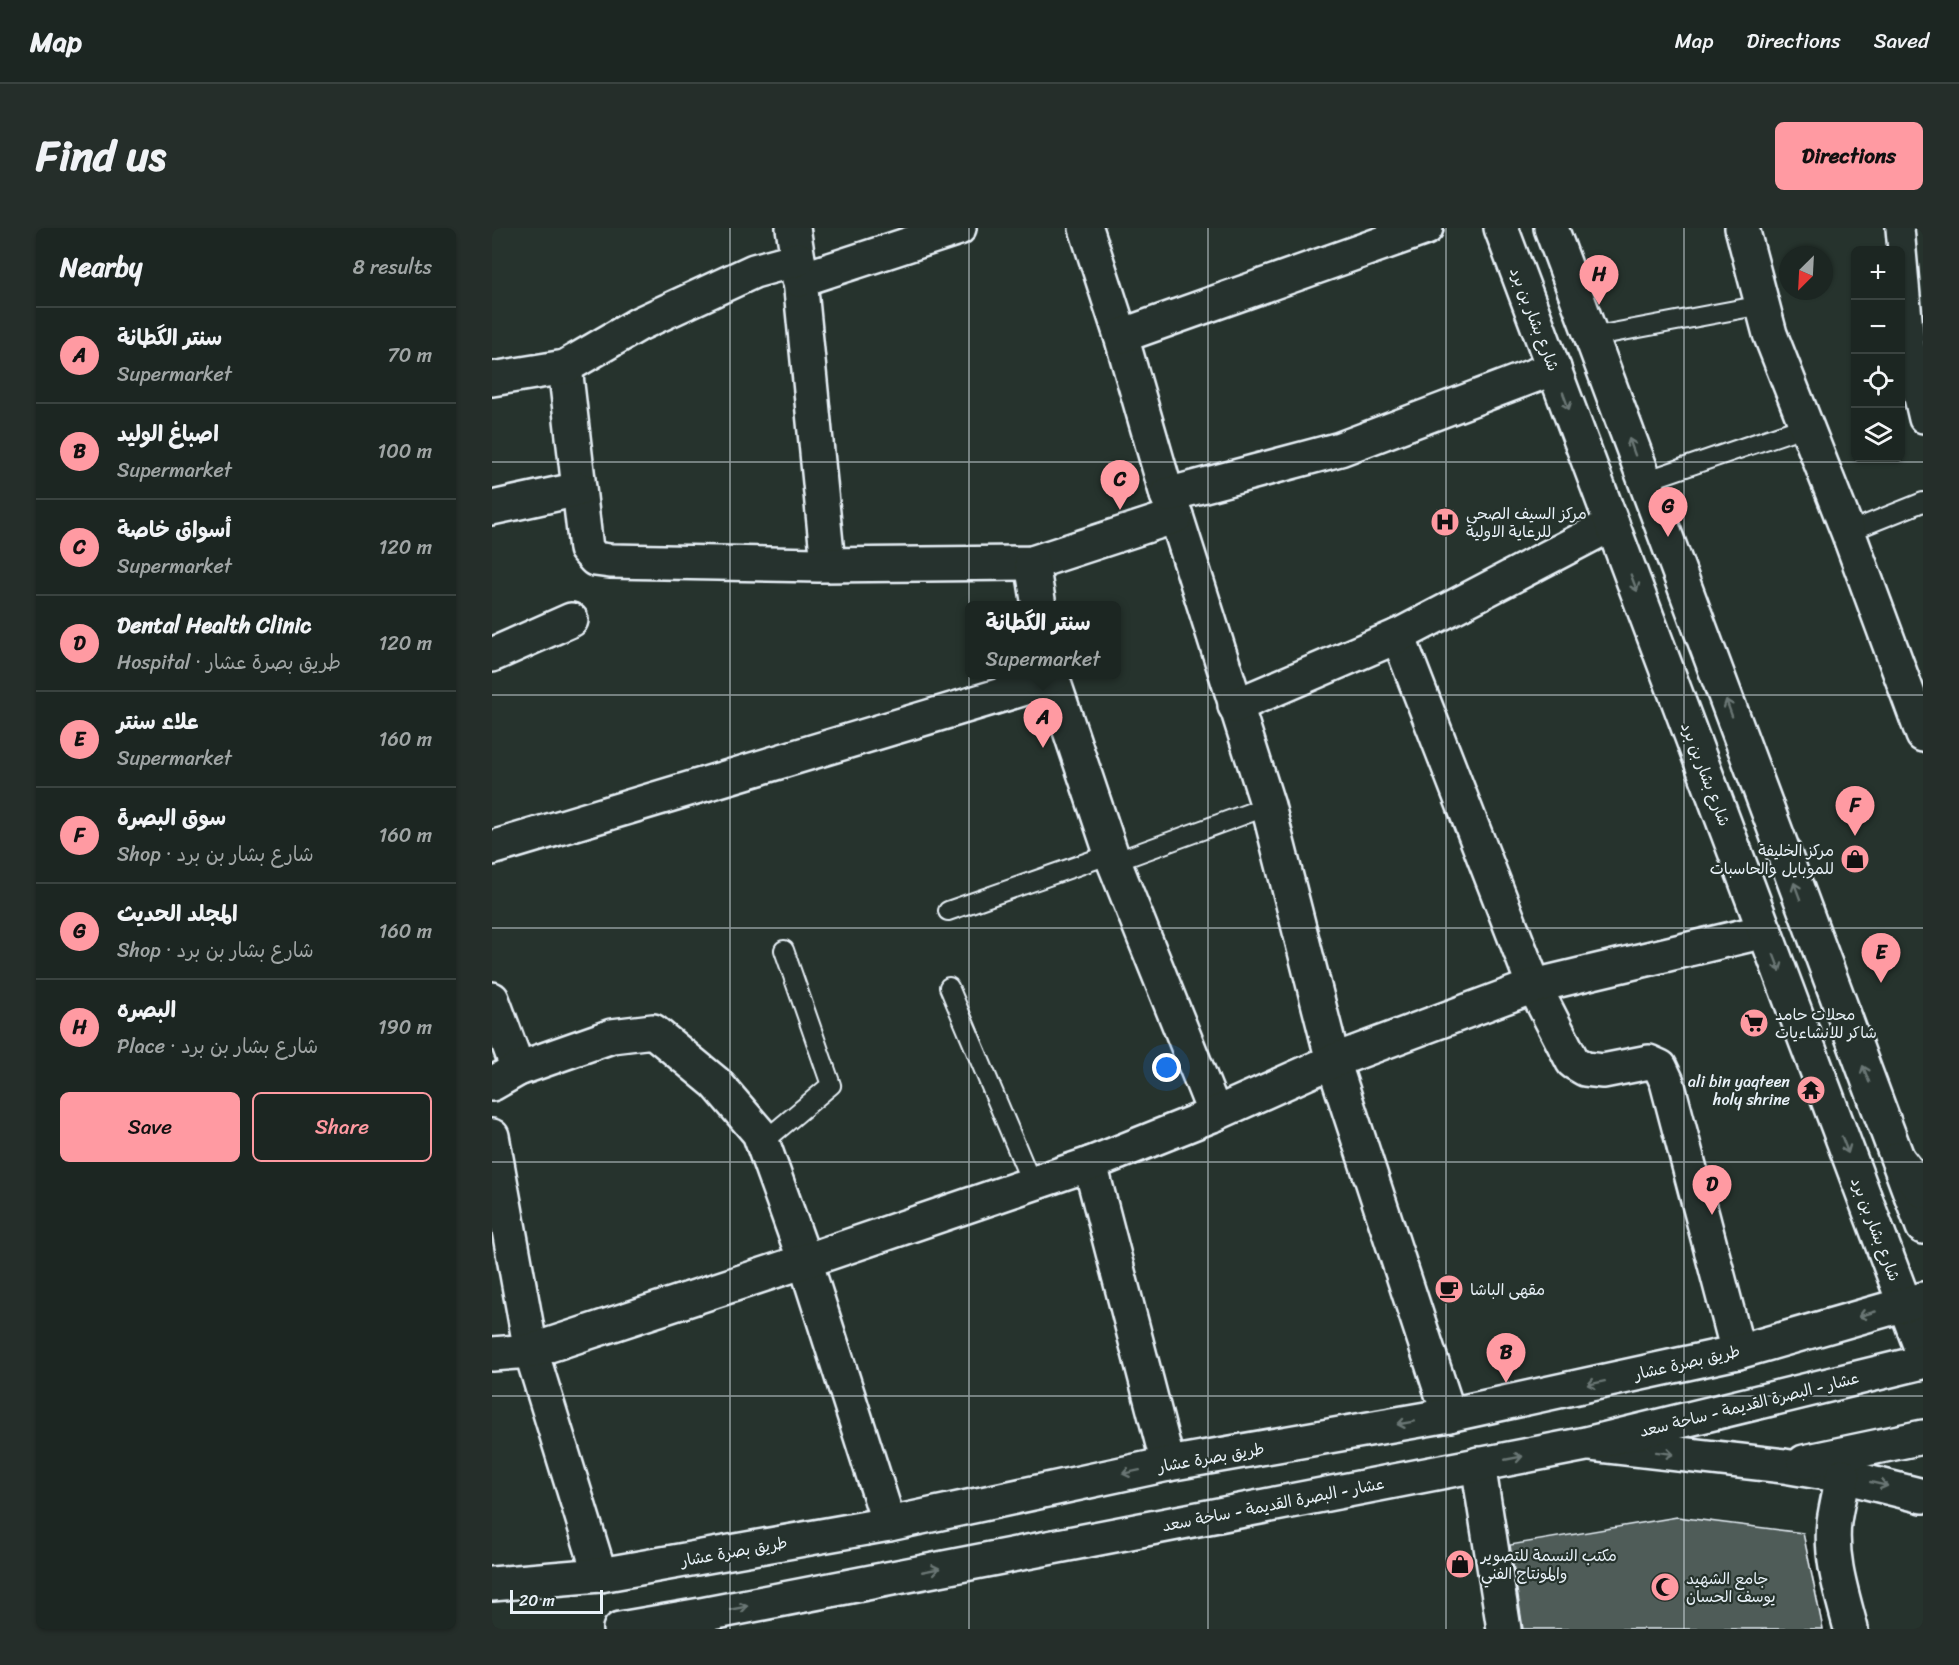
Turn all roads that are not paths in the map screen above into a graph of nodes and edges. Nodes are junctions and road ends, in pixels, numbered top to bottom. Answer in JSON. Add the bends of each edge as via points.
{"nodes":[{"id":1,"x":959,"y":228,"type":"edge"},
{"id":2,"x":1086,"y":228,"type":"edge"},
{"id":3,"x":1426,"y":228,"type":"edge"},
{"id":4,"x":1501,"y":228,"type":"edge"},
{"id":5,"x":1551,"y":228,"type":"edge"},
{"id":6,"x":1742,"y":228,"type":"edge"},
{"id":7,"x":1900,"y":228,"type":"edge"},
{"id":8,"x":797,"y":256,"type":"edge"},
{"id":9,"x":1762,"y":305,"type":"junction"},
{"id":10,"x":1121,"y":336,"type":"junction"},
{"id":11,"x":1591,"y":337,"type":"junction"},
{"id":12,"x":565,"y":367,"type":"junction"},
{"id":13,"x":1554,"y":368,"type":"junction"},
{"id":14,"x":492,"y":379,"type":"edge"},
{"id":15,"x":1923,"y":419,"type":"edge"},
{"id":16,"x":1806,"y":426,"type":"junction"},
{"id":17,"x":1645,"y":481,"type":"junction"},
{"id":18,"x":579,"y":489,"type":"junction"},
{"id":19,"x":1923,"y":502,"type":"edge"},
{"id":20,"x":1172,"y":505,"type":"junction"},
{"id":21,"x":492,"y":508,"type":"edge"},
{"id":22,"x":1612,"y":524,"type":"junction"},
{"id":23,"x":1848,"y":532,"type":"junction"},
{"id":24,"x":1032,"y":563,"type":"junction"},
{"id":25,"x":828,"y":564,"type":"junction"},
{"id":26,"x":1038,"y":601,"type":"edge"},
{"id":27,"x":571,"y":620,"type":"dead end"},
{"id":28,"x":1398,"y":636,"type":"junction"},
{"id":29,"x":492,"y":655,"type":"edge"},
{"id":30,"x":1045,"y":679,"type":"edge"},
{"id":31,"x":1053,"y":679,"type":"edge"},
{"id":32,"x":1235,"y":706,"type":"junction"},
{"id":33,"x":1922,"y":729,"type":"edge"},
{"id":34,"x":1268,"y":806,"type":"junction"},
{"id":35,"x":492,"y":848,"type":"edge"},
{"id":36,"x":1112,"y":858,"type":"junction"},
{"id":37,"x":948,"y":911,"type":"dead end"},
{"id":38,"x":1765,"y":931,"type":"junction"},
{"id":39,"x":784,"y":950,"type":"dead end"},
{"id":40,"x":1534,"y":986,"type":"junction"},
{"id":41,"x":950,"y":987,"type":"dead end"},
{"id":42,"x":492,"y":999,"type":"edge"},
{"id":43,"x":1333,"y":1061,"type":"junction"},
{"id":44,"x":505,"y":1076,"type":"edge"},
{"id":45,"x":1215,"y":1114,"type":"junction"},
{"id":46,"x":492,"y":1136,"type":"edge"},
{"id":47,"x":762,"y":1143,"type":"junction"},
{"id":48,"x":1898,"y":1159,"type":"junction"},
{"id":49,"x":1090,"y":1164,"type":"junction"},
{"id":50,"x":1032,"y":1184,"type":"junction"},
{"id":51,"x":1923,"y":1191,"type":"edge"},
{"id":52,"x":1923,"y":1227,"type":"edge"},
{"id":53,"x":806,"y":1261,"type":"junction"},
{"id":54,"x":1914,"y":1301,"type":"edge"},
{"id":55,"x":531,"y":1351,"type":"junction"},
{"id":56,"x":1738,"y":1352,"type":"junction"},
{"id":57,"x":1923,"y":1353,"type":"edge"},
{"id":58,"x":492,"y":1354,"type":"edge"},
{"id":59,"x":1923,"y":1362,"type":"edge"},
{"id":60,"x":1449,"y":1415,"type":"junction"},
{"id":61,"x":1923,"y":1437,"type":"edge"},
{"id":62,"x":1586,"y":1443,"type":"junction"},
{"id":63,"x":1168,"y":1464,"type":"junction"},
{"id":64,"x":1478,"y":1464,"type":"junction"},
{"id":65,"x":1784,"y":1466,"type":"junction"},
{"id":66,"x":1843,"y":1476,"type":"junction"},
{"id":67,"x":1923,"y":1496,"type":"edge"},
{"id":68,"x":889,"y":1524,"type":"junction"},
{"id":69,"x":600,"y":1575,"type":"junction"},
{"id":70,"x":492,"y":1584,"type":"edge"},
{"id":71,"x":698,"y":1622,"type":"edge"},
{"id":72,"x":620,"y":1629,"type":"edge"},
{"id":73,"x":1504,"y":1629,"type":"edge"},
{"id":74,"x":1851,"y":1629,"type":"edge"}],
"edges":[{"from":1,"to":8,"type":"street"},
{"from":2,"to":10,"type":"street"},
{"from":3,"to":10,"type":"street"},
{"from":4,"to":13,"type":"street","name":"شارع بشار بن برد"},
{"from":5,"to":11,"type":"street"},
{"from":6,"to":9,"type":"street"},
{"from":7,"to":15,"type":"street","via":[[1912,376]]},
{"from":8,"to":12,"type":"street","via":[[639,324]]},
{"from":8,"to":25,"type":"street"},
{"from":9,"to":11,"type":"lane"},
{"from":9,"to":16,"type":"street"},
{"from":10,"to":20,"type":"street"},
{"from":17,"to":11,"type":"street","one_way":true},
{"from":12,"to":14,"type":"street"},
{"from":12,"to":18,"type":"street"},
{"from":13,"to":20,"type":"street","via":[[1340,449]]},
{"from":13,"to":22,"type":"street","name":"شارع بشار بن برد","one_way":true},
{"from":16,"to":17,"type":"lane"},
{"from":16,"to":23,"type":"street"},
{"from":48,"to":17,"type":"street","one_way":true},
{"from":18,"to":21,"type":"street"},
{"from":18,"to":25,"type":"street","via":[[586,549],[596,559]]},
{"from":19,"to":23,"type":"lane"},
{"from":20,"to":24,"type":"street"},
{"from":20,"to":32,"type":"street"},
{"from":22,"to":28,"type":"street"},
{"from":22,"to":38,"type":"street","name":"شارع بشار بن برد","one_way":true},
{"from":23,"to":33,"type":"street"},
{"from":24,"to":25,"type":"street"},
{"from":24,"to":26,"type":"street"},
{"from":27,"to":29,"type":"street"},
{"from":28,"to":32,"type":"street"},
{"from":28,"to":40,"type":"street"},
{"from":30,"to":35,"type":"street"},
{"from":31,"to":36,"type":"street"},
{"from":32,"to":34,"type":"street"},
{"from":34,"to":36,"type":"lane"},
{"from":34,"to":43,"type":"street"},
{"from":36,"to":37,"type":"lane"},
{"from":36,"to":45,"type":"street"},
{"from":38,"to":40,"type":"street"},
{"from":38,"to":54,"type":"street","name":"شارع بشار بن برد","one_way":true},
{"from":39,"to":47,"type":"lane","via":[[831,1084]]},
{"from":40,"to":43,"type":"street"},
{"from":40,"to":56,"type":"street","via":[[1573,1062],[1585,1069],[1603,1071],[1649,1062],[1660,1067]]},
{"from":41,"to":50,"type":"lane"},
{"from":42,"to":44,"type":"street"},
{"from":43,"to":45,"type":"street"},
{"from":43,"to":60,"type":"street"},
{"from":44,"to":47,"type":"street","via":[[612,1036],[653,1031],[717,1083],[759,1133]]},
{"from":45,"to":49,"type":"street"},
{"from":46,"to":55,"type":"street"},
{"from":47,"to":53,"type":"street"},
{"from":48,"to":51,"type":"street"},
{"from":48,"to":52,"type":"street"},
{"from":49,"to":50,"type":"street"},
{"from":49,"to":63,"type":"street"},
{"from":50,"to":53,"type":"street"},
{"from":53,"to":55,"type":"street"},
{"from":53,"to":68,"type":"street"},
{"from":54,"to":56,"type":"street","name":"طريق بصرة عشار","one_way":true},
{"from":54,"to":57,"type":"street","name":"شارع بشار بن برد"},
{"from":55,"to":58,"type":"street"},
{"from":55,"to":69,"type":"street"},
{"from":56,"to":60,"type":"street","name":"طريق بصرة عشار","one_way":true},
{"from":59,"to":62,"type":"street","name":"عشار - البصرة القديمة - ساحة سعد"},
{"from":60,"to":63,"type":"street","name":"طريق بصرة عشار","one_way":true},
{"from":61,"to":65,"type":"street"},
{"from":64,"to":62,"type":"street","name":"عشار - البصرة القديمة - ساحة سعد","one_way":true},
{"from":62,"to":65,"type":"street","one_way":true},
{"from":63,"to":68,"type":"street","name":"طريق بصرة عشار","one_way":true},
{"from":71,"to":64,"type":"street","name":"عشار - البصرة القديمة - ساحة سعد","one_way":true},
{"from":64,"to":73,"type":"street"},
{"from":65,"to":66,"type":"street"},
{"from":66,"to":67,"type":"street","one_way":true},
{"from":66,"to":74,"type":"street","via":[[1834,1522],[1834,1552]]},
{"from":68,"to":69,"type":"street","name":"طريق بصرة عشار"},
{"from":69,"to":70,"type":"street","name":"طريق بصرة عشار"},
{"from":71,"to":72,"type":"street","name":"عشار - البصرة القديمة - ساحة سعد"}]}
